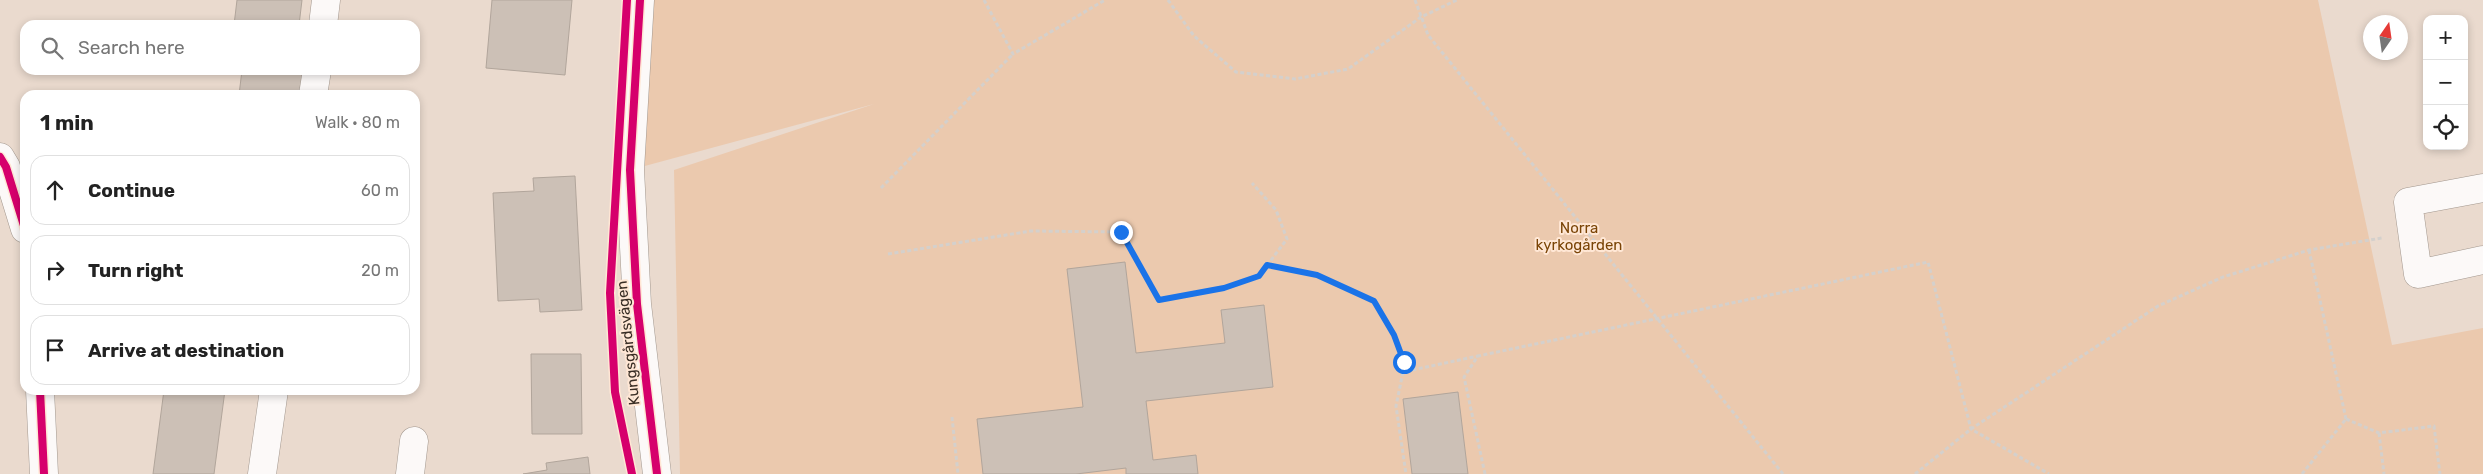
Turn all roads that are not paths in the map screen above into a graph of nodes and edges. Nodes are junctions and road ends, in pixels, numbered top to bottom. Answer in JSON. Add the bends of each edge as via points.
{"nodes":[{"id":1,"x":326,"y":0,"type":"edge"},
{"id":2,"x":640,"y":0,"type":"edge"},
{"id":3,"x":324,"y":20,"type":"edge"},
{"id":4,"x":316,"y":75,"type":"edge"},
{"id":5,"x":315,"y":90,"type":"edge"},
{"id":6,"x":0,"y":157,"type":"edge"},
{"id":7,"x":2483,"y":188,"type":"edge"},
{"id":8,"x":20,"y":212,"type":"edge"},
{"id":9,"x":2483,"y":260,"type":"edge"},
{"id":10,"x":40,"y":395,"type":"edge"},
{"id":11,"x":273,"y":395,"type":"edge"},
{"id":12,"x":414,"y":441,"type":"dead end"},
{"id":13,"x":44,"y":474,"type":"edge"},
{"id":14,"x":262,"y":474,"type":"edge"},
{"id":15,"x":410,"y":474,"type":"edge"},
{"id":16,"x":657,"y":474,"type":"edge"}],
"edges":[{"from":1,"to":3,"type":"street"},
{"from":2,"to":16,"type":"street","name":"Kungsgårdsvägen","via":[[630,170],[637,304]]},
{"from":4,"to":5,"type":"street"},
{"from":6,"to":8,"type":"street"},
{"from":7,"to":9,"type":"street","via":[[2408,202],[2418,274]]},
{"from":10,"to":13,"type":"street"},
{"from":11,"to":14,"type":"street"},
{"from":12,"to":15,"type":"street"}]}
